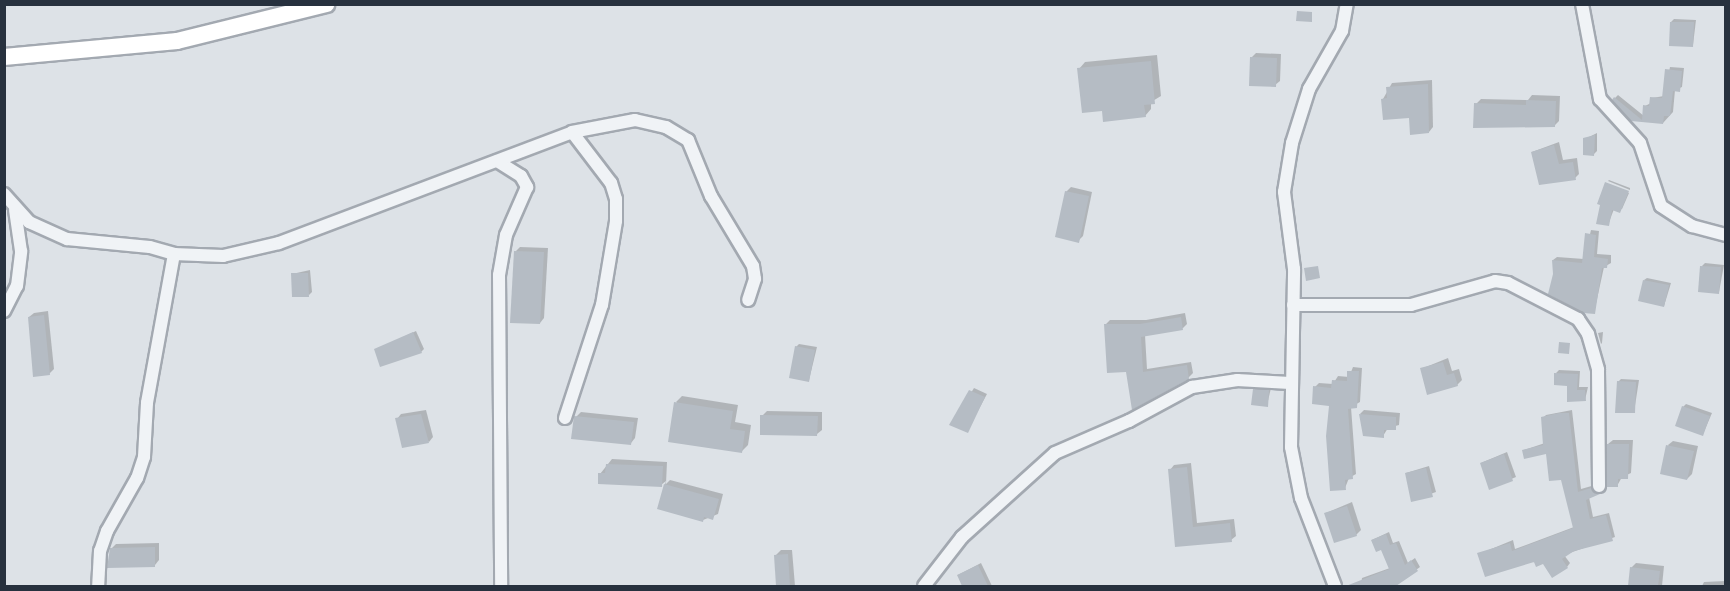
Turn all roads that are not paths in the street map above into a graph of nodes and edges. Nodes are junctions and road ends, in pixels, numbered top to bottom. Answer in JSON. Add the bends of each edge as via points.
{"nodes":[{"id":1,"x":326,"y":4,"type":"edge"},
{"id":2,"x":1347,"y":4,"type":"edge"},
{"id":3,"x":1582,"y":4,"type":"edge"},
{"id":4,"x":4,"y":57,"type":"edge"},
{"id":5,"x":572,"y":132,"type":"junction"},
{"id":6,"x":498,"y":161,"type":"junction"},
{"id":7,"x":4,"y":194,"type":"edge"},
{"id":8,"x":15,"y":210,"type":"junction"},
{"id":9,"x":1725,"y":235,"type":"edge"},
{"id":10,"x":174,"y":254,"type":"junction"},
{"id":11,"x":748,"y":300,"type":"dead end"},
{"id":12,"x":1293,"y":305,"type":"junction"},
{"id":13,"x":4,"y":311,"type":"edge"},
{"id":14,"x":1290,"y":383,"type":"junction"},
{"id":15,"x":565,"y":418,"type":"dead end"},
{"id":16,"x":1599,"y":486,"type":"dead end"},
{"id":17,"x":98,"y":586,"type":"edge"},
{"id":18,"x":501,"y":586,"type":"edge"},
{"id":19,"x":924,"y":586,"type":"edge"},
{"id":20,"x":1335,"y":586,"type":"edge"}],
"edges":[{"from":1,"to":4,"type":"main road","via":[[177,41]]},
{"from":2,"to":12,"type":"street","via":[[1342,30],[1309,89],[1292,142],[1284,192],[1294,269]]},
{"from":3,"to":9,"type":"street","via":[[1600,99],[1640,143],[1661,206],[1692,226]]},
{"from":5,"to":6,"type":"street"},
{"from":5,"to":11,"type":"street","via":[[635,120],[666,127],[688,140],[711,196],[753,266],[755,279]]},
{"from":5,"to":15,"type":"street","via":[[610,183],[616,199],[616,221],[602,305]]},
{"from":6,"to":10,"type":"street","via":[[279,243],[223,256]]},
{"from":6,"to":18,"type":"street","via":[[520,176],[526,187],[506,235],[499,275]]},
{"from":7,"to":8,"type":"street"},
{"from":8,"to":10,"type":"street","via":[[29,222],[67,239],[150,247]]},
{"from":8,"to":13,"type":"street","via":[[21,251],[17,286]]},
{"from":10,"to":17,"type":"street","via":[[147,403],[144,457],[137,478],[107,531],[100,551]]},
{"from":12,"to":14,"type":"street"},
{"from":12,"to":16,"type":"street","via":[[1411,305],[1495,281],[1508,283],[1578,319],[1588,334],[1598,370]]},
{"from":14,"to":19,"type":"street","via":[[1215,382],[1192,387],[1129,421],[1055,453],[962,537]]},
{"from":14,"to":20,"type":"street","via":[[1291,447],[1302,498]]}]}
